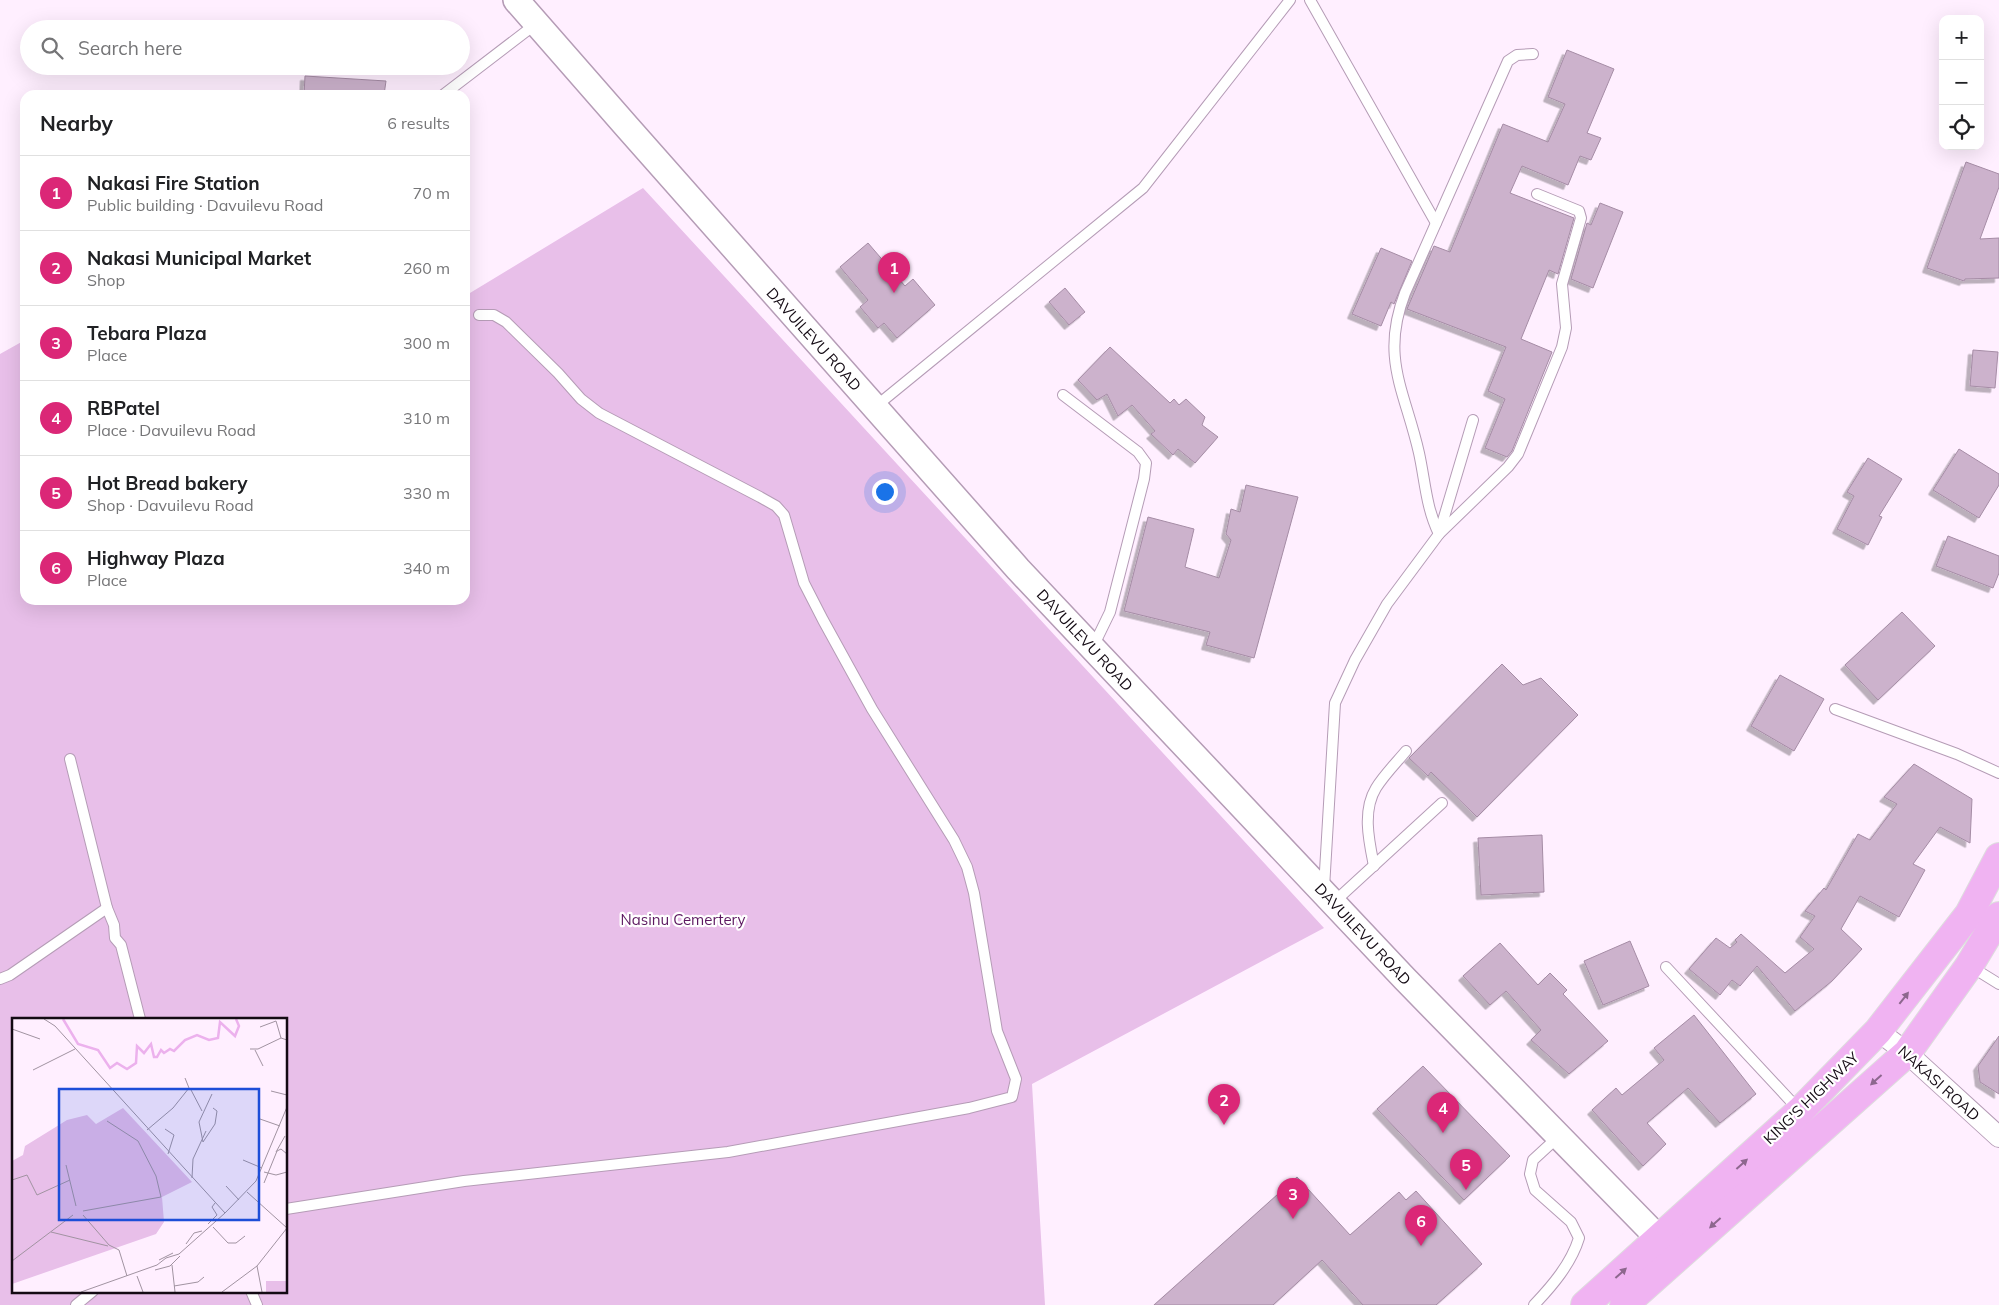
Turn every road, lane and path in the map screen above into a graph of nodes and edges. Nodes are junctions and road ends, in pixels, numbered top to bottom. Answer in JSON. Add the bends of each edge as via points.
{"nodes":[{"id":1,"x":516,"y":0,"type":"edge"},
{"id":2,"x":1290,"y":0,"type":"edge"},
{"id":3,"x":1310,"y":0,"type":"edge"},
{"id":4,"x":537,"y":24,"type":"junction"},
{"id":5,"x":1533,"y":54,"type":"dead end"},
{"id":6,"x":469,"y":75,"type":"edge"},
{"id":7,"x":470,"y":75,"type":"edge"},
{"id":8,"x":450,"y":90,"type":"edge"},
{"id":9,"x":1537,"y":194,"type":"dead end"},
{"id":10,"x":1436,"y":223,"type":"junction"},
{"id":11,"x":479,"y":315,"type":"dead end"},
{"id":12,"x":1063,"y":395,"type":"dead end"},
{"id":13,"x":874,"y":407,"type":"junction"},
{"id":14,"x":1473,"y":420,"type":"dead end"},
{"id":15,"x":1439,"y":534,"type":"junction"},
{"id":16,"x":1092,"y":648,"type":"junction"},
{"id":17,"x":1835,"y":709,"type":"dead end"},
{"id":18,"x":1406,"y":751,"type":"dead end"},
{"id":19,"x":70,"y":760,"type":"dead end"},
{"id":20,"x":1999,"y":773,"type":"edge"},
{"id":21,"x":1442,"y":803,"type":"dead end"},
{"id":22,"x":1999,"y":857,"type":"edge"},
{"id":23,"x":1374,"y":866,"type":"junction"},
{"id":24,"x":1328,"y":897,"type":"junction"},
{"id":25,"x":107,"y":908,"type":"junction"},
{"id":26,"x":1999,"y":916,"type":"edge"},
{"id":27,"x":1969,"y":966,"type":"junction"},
{"id":28,"x":1666,"y":967,"type":"dead end"},
{"id":29,"x":0,"y":979,"type":"edge"},
{"id":30,"x":1999,"y":984,"type":"edge"},
{"id":31,"x":140,"y":1018,"type":"edge"},
{"id":32,"x":1878,"y":1031,"type":"junction"},
{"id":33,"x":1906,"y":1053,"type":"junction"},
{"id":34,"x":1800,"y":1111,"type":"junction"},
{"id":35,"x":1559,"y":1136,"type":"junction"},
{"id":36,"x":1999,"y":1137,"type":"edge"},
{"id":37,"x":288,"y":1209,"type":"edge"},
{"id":38,"x":1669,"y":1248,"type":"junction"},
{"id":39,"x":92,"y":1292,"type":"edge"},
{"id":40,"x":251,"y":1292,"type":"edge"},
{"id":41,"x":76,"y":1305,"type":"edge"},
{"id":42,"x":257,"y":1305,"type":"edge"},
{"id":43,"x":1534,"y":1305,"type":"edge"},
{"id":44,"x":1585,"y":1305,"type":"edge"},
{"id":45,"x":1624,"y":1305,"type":"edge"}],
"edges":[{"from":1,"to":4,"type":"street","name":"DAVUILEVU ROAD"},
{"from":2,"to":13,"type":"lane","via":[[1143,188]]},
{"from":3,"to":10,"type":"lane"},
{"from":4,"to":7,"type":"lane"},
{"from":4,"to":13,"type":"street","name":"DAVUILEVU ROAD"},
{"from":5,"to":10,"type":"lane","via":[[1517,55],[1508,61]]},
{"from":6,"to":8,"type":"lane"},
{"from":9,"to":15,"type":"lane","via":[[1579,211],[1581,218],[1562,284],[1566,328],[1562,347],[1518,454]]},
{"from":10,"to":15,"type":"lane","via":[[1399,309],[1394,341],[1397,378],[1418,452],[1428,506]]},
{"from":11,"to":37,"type":"lane","via":[[494,315],[506,322],[581,399],[599,413],[760,497],[784,515],[804,583],[819,613],[872,709],[954,840],[967,867],[997,1031],[1016,1079],[1012,1097],[969,1108],[728,1152],[464,1181]]},
{"from":12,"to":16,"type":"lane","via":[[1138,452],[1146,463],[1110,612]]},
{"from":13,"to":16,"type":"street","name":"DAVUILEVU ROAD"},
{"from":14,"to":15,"type":"lane"},
{"from":15,"to":24,"type":"lane","via":[[1387,604],[1354,660],[1335,704]]},
{"from":16,"to":24,"type":"street","name":"DAVUILEVU ROAD"},
{"from":17,"to":20,"type":"lane"},
{"from":18,"to":23,"type":"lane","via":[[1376,789],[1368,810],[1368,838]]},
{"from":19,"to":25,"type":"lane"},
{"from":21,"to":23,"type":"lane"},
{"from":32,"to":22,"type":"highway","name":"KING'S HIGHWAY","one_way":true,"via":[[1969,914]]},
{"from":23,"to":24,"type":"lane"},
{"from":24,"to":35,"type":"street","name":"DAVUILEVU ROAD"},
{"from":25,"to":29,"type":"lane"},
{"from":25,"to":31,"type":"lane","via":[[115,938],[122,945]]},
{"from":26,"to":27,"type":"highway","name":"KING'S HIGHWAY"},
{"from":27,"to":30,"type":"lane"},
{"from":27,"to":33,"type":"highway","name":"KING'S HIGHWAY"},
{"from":28,"to":34,"type":"lane"},
{"from":32,"to":33,"type":"street","name":"NAKASI ROAD"},
{"from":32,"to":34,"type":"highway","name":"KING'S HIGHWAY"},
{"from":33,"to":36,"type":"street","name":"NAKASI ROAD"},
{"from":33,"to":38,"type":"highway","name":"KING'S HIGHWAY","one_way":true},
{"from":38,"to":34,"type":"highway","name":"KING'S HIGHWAY","one_way":true},
{"from":35,"to":38,"type":"street","name":"DAVUILEVU ROAD"},
{"from":35,"to":43,"type":"lane","via":[[1533,1160],[1530,1174],[1535,1190],[1571,1222],[1579,1238],[1574,1254]]},
{"from":44,"to":38,"type":"highway","name":"KING'S HIGHWAY","one_way":true},
{"from":38,"to":45,"type":"highway","name":"KING'S HIGHWAY"},
{"from":39,"to":41,"type":"lane"},
{"from":40,"to":42,"type":"lane"}]}
